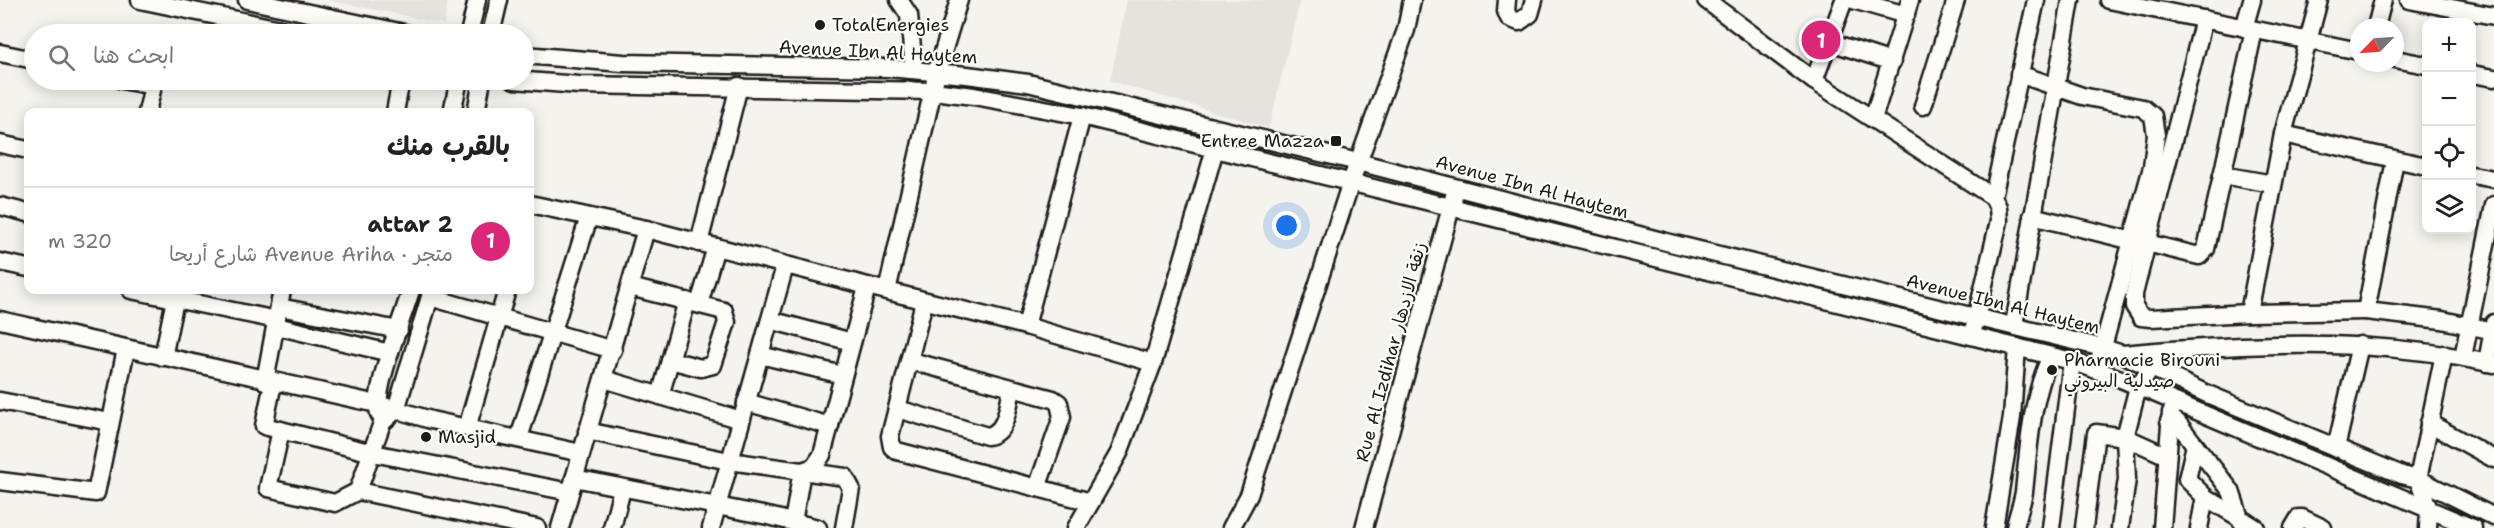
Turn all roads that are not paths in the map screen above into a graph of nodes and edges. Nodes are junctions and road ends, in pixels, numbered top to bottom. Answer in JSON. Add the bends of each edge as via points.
{"nodes":[{"id":1,"x":140,"y":0,"type":"edge"},
{"id":2,"x":248,"y":0,"type":"edge"},
{"id":3,"x":477,"y":0,"type":"edge"},
{"id":4,"x":499,"y":0,"type":"edge"},
{"id":5,"x":959,"y":0,"type":"edge"},
{"id":6,"x":1508,"y":0,"type":"edge"},
{"id":7,"x":1534,"y":0,"type":"edge"},
{"id":8,"x":1706,"y":0,"type":"edge"},
{"id":9,"x":1844,"y":0,"type":"edge"},
{"id":10,"x":1853,"y":0,"type":"edge"},
{"id":11,"x":1956,"y":0,"type":"edge"},
{"id":12,"x":2036,"y":0,"type":"edge"},
{"id":13,"x":2071,"y":0,"type":"edge"},
{"id":14,"x":2109,"y":0,"type":"edge"},
{"id":15,"x":2252,"y":0,"type":"edge"},
{"id":16,"x":2319,"y":0,"type":"edge"},
{"id":17,"x":2383,"y":0,"type":"edge"},
{"id":18,"x":2409,"y":0,"type":"edge"},
{"id":19,"x":1407,"y":1,"type":"edge"},
{"id":20,"x":907,"y":3,"type":"edge"},
{"id":21,"x":1908,"y":8,"type":"edge"},
{"id":22,"x":2494,"y":16,"type":"edge"},
{"id":23,"x":2378,"y":18,"type":"edge"},
{"id":24,"x":2204,"y":20,"type":"junction"},
{"id":25,"x":256,"y":24,"type":"edge"},
{"id":26,"x":362,"y":24,"type":"edge"},
{"id":27,"x":471,"y":24,"type":"edge"},
{"id":28,"x":493,"y":24,"type":"edge"},
{"id":29,"x":2249,"y":29,"type":"junction"},
{"id":30,"x":2309,"y":41,"type":"junction"},
{"id":31,"x":1830,"y":42,"type":"junction"},
{"id":32,"x":2350,"y":49,"type":"edge"},
{"id":33,"x":0,"y":53,"type":"edge"},
{"id":34,"x":534,"y":56,"type":"edge"},
{"id":35,"x":24,"y":58,"type":"edge"},
{"id":36,"x":2404,"y":61,"type":"edge"},
{"id":37,"x":1892,"y":62,"type":"junction"},
{"id":38,"x":2422,"y":64,"type":"edge"},
{"id":39,"x":914,"y":70,"type":"junction"},
{"id":40,"x":937,"y":72,"type":"junction"},
{"id":41,"x":2019,"y":74,"type":"junction"},
{"id":42,"x":2476,"y":75,"type":"edge"},
{"id":43,"x":2494,"y":78,"type":"edge"},
{"id":44,"x":1814,"y":81,"type":"junction"},
{"id":45,"x":534,"y":82,"type":"edge"},
{"id":46,"x":739,"y":86,"type":"junction"},
{"id":47,"x":2056,"y":87,"type":"junction"},
{"id":48,"x":152,"y":90,"type":"edge"},
{"id":49,"x":399,"y":90,"type":"edge"},
{"id":50,"x":457,"y":90,"type":"edge"},
{"id":51,"x":480,"y":90,"type":"edge"},
{"id":52,"x":933,"y":92,"type":"junction"},
{"id":53,"x":1923,"y":106,"type":"dead end"},
{"id":54,"x":148,"y":108,"type":"edge"},
{"id":55,"x":396,"y":108,"type":"edge"},
{"id":56,"x":453,"y":108,"type":"edge"},
{"id":57,"x":477,"y":108,"type":"edge"},
{"id":58,"x":1082,"y":116,"type":"junction"},
{"id":59,"x":1873,"y":119,"type":"junction"},
{"id":60,"x":2283,"y":134,"type":"junction"},
{"id":61,"x":0,"y":144,"type":"edge"},
{"id":62,"x":24,"y":149,"type":"edge"},
{"id":63,"x":1215,"y":149,"type":"junction"},
{"id":64,"x":2395,"y":160,"type":"junction"},
{"id":65,"x":1359,"y":162,"type":"junction"},
{"id":66,"x":2422,"y":165,"type":"edge"},
{"id":67,"x":2222,"y":175,"type":"junction"},
{"id":68,"x":2476,"y":176,"type":"edge"},
{"id":69,"x":2494,"y":179,"type":"edge"},
{"id":70,"x":1351,"y":182,"type":"junction"},
{"id":71,"x":2273,"y":184,"type":"junction"},
{"id":72,"x":1456,"y":187,"type":"junction"},
{"id":73,"x":1993,"y":197,"type":"junction"},
{"id":74,"x":2494,"y":205,"type":"edge"},
{"id":75,"x":0,"y":206,"type":"edge"},
{"id":76,"x":1450,"y":207,"type":"junction"},
{"id":77,"x":534,"y":208,"type":"edge"},
{"id":78,"x":24,"y":212,"type":"edge"},
{"id":79,"x":2032,"y":216,"type":"junction"},
{"id":80,"x":589,"y":217,"type":"junction"},
{"id":81,"x":646,"y":229,"type":"junction"},
{"id":82,"x":2140,"y":242,"type":"junction"},
{"id":83,"x":699,"y":243,"type":"junction"},
{"id":84,"x":716,"y":247,"type":"junction"},
{"id":85,"x":0,"y":262,"type":"edge"},
{"id":86,"x":785,"y":266,"type":"junction"},
{"id":87,"x":24,"y":267,"type":"edge"},
{"id":88,"x":630,"y":287,"type":"junction"},
{"id":89,"x":867,"y":287,"type":"junction"},
{"id":90,"x":887,"y":291,"type":"junction"},
{"id":91,"x":176,"y":294,"type":"edge"},
{"id":92,"x":281,"y":294,"type":"edge"},
{"id":93,"x":410,"y":294,"type":"edge"},
{"id":94,"x":431,"y":294,"type":"edge"},
{"id":95,"x":434,"y":294,"type":"edge"},
{"id":96,"x":506,"y":294,"type":"edge"},
{"id":97,"x":693,"y":302,"type":"junction"},
{"id":98,"x":924,"y":302,"type":"junction"},
{"id":99,"x":2366,"y":311,"type":"junction"},
{"id":100,"x":2249,"y":313,"type":"junction"},
{"id":101,"x":499,"y":317,"type":"junction"},
{"id":102,"x":1976,"y":317,"type":"junction"},
{"id":103,"x":277,"y":318,"type":"junction"},
{"id":104,"x":0,"y":320,"type":"edge"},
{"id":105,"x":770,"y":320,"type":"junction"},
{"id":106,"x":2014,"y":325,"type":"junction"},
{"id":107,"x":1026,"y":326,"type":"junction"},
{"id":108,"x":2469,"y":326,"type":"junction"},
{"id":109,"x":2494,"y":328,"type":"edge"},
{"id":110,"x":399,"y":330,"type":"junction"},
{"id":111,"x":552,"y":332,"type":"junction"},
{"id":112,"x":1972,"y":337,"type":"junction"},
{"id":113,"x":852,"y":342,"type":"junction"},
{"id":114,"x":2360,"y":345,"type":"junction"},
{"id":115,"x":2017,"y":347,"type":"junction"},
{"id":116,"x":2103,"y":348,"type":"junction"},
{"id":117,"x":126,"y":349,"type":"junction"},
{"id":118,"x":2192,"y":349,"type":"junction"},
{"id":119,"x":613,"y":350,"type":"junction"},
{"id":120,"x":390,"y":353,"type":"junction"},
{"id":121,"x":2122,"y":354,"type":"junction"},
{"id":122,"x":2444,"y":354,"type":"junction"},
{"id":123,"x":760,"y":355,"type":"junction"},
{"id":124,"x":2051,"y":356,"type":"junction"},
{"id":125,"x":162,"y":357,"type":"junction"},
{"id":126,"x":2463,"y":357,"type":"junction"},
{"id":127,"x":670,"y":360,"type":"junction"},
{"id":128,"x":911,"y":361,"type":"junction"},
{"id":129,"x":2072,"y":361,"type":"junction"},
{"id":130,"x":1153,"y":363,"type":"junction"},
{"id":131,"x":2491,"y":364,"type":"edge"},
{"id":132,"x":2096,"y":369,"type":"junction"},
{"id":133,"x":2151,"y":369,"type":"junction"},
{"id":134,"x":843,"y":375,"type":"junction"},
{"id":135,"x":604,"y":380,"type":"junction"},
{"id":136,"x":269,"y":382,"type":"junction"},
{"id":137,"x":2138,"y":387,"type":"junction"},
{"id":138,"x":1012,"y":389,"type":"junction"},
{"id":139,"x":660,"y":396,"type":"junction"},
{"id":140,"x":0,"y":401,"type":"edge"},
{"id":141,"x":746,"y":402,"type":"junction"},
{"id":142,"x":2173,"y":402,"type":"junction"},
{"id":143,"x":377,"y":404,"type":"junction"},
{"id":144,"x":898,"y":409,"type":"junction"},
{"id":145,"x":396,"y":410,"type":"junction"},
{"id":146,"x":741,"y":420,"type":"junction"},
{"id":147,"x":2169,"y":421,"type":"junction"},
{"id":148,"x":110,"y":422,"type":"junction"},
{"id":149,"x":382,"y":423,"type":"junction"},
{"id":150,"x":2428,"y":423,"type":"junction"},
{"id":151,"x":830,"y":426,"type":"junction"},
{"id":152,"x":467,"y":428,"type":"junction"},
{"id":153,"x":281,"y":430,"type":"junction"},
{"id":154,"x":587,"y":431,"type":"junction"},
{"id":155,"x":2125,"y":437,"type":"junction"},
{"id":156,"x":519,"y":438,"type":"junction"},
{"id":157,"x":2195,"y":445,"type":"junction"},
{"id":158,"x":2336,"y":448,"type":"junction"},
{"id":159,"x":373,"y":453,"type":"junction"},
{"id":160,"x":581,"y":453,"type":"junction"},
{"id":161,"x":2167,"y":456,"type":"junction"},
{"id":162,"x":2494,"y":459,"type":"edge"},
{"id":163,"x":729,"y":461,"type":"junction"},
{"id":164,"x":802,"y":471,"type":"junction"},
{"id":165,"x":2418,"y":479,"type":"junction"},
{"id":166,"x":0,"y":481,"type":"edge"},
{"id":167,"x":572,"y":485,"type":"junction"},
{"id":168,"x":1037,"y":488,"type":"junction"},
{"id":169,"x":622,"y":489,"type":"junction"},
{"id":170,"x":358,"y":491,"type":"junction"},
{"id":171,"x":2205,"y":497,"type":"junction"},
{"id":172,"x":1091,"y":502,"type":"junction"},
{"id":173,"x":717,"y":506,"type":"junction"},
{"id":174,"x":2428,"y":510,"type":"junction"},
{"id":175,"x":2494,"y":517,"type":"edge"},
{"id":176,"x":766,"y":522,"type":"edge"},
{"id":177,"x":793,"y":522,"type":"junction"},
{"id":178,"x":2241,"y":523,"type":"edge"},
{"id":179,"x":2296,"y":523,"type":"edge"},
{"id":180,"x":537,"y":528,"type":"edge"},
{"id":181,"x":560,"y":528,"type":"edge"},
{"id":182,"x":612,"y":528,"type":"edge"},
{"id":183,"x":711,"y":528,"type":"edge"},
{"id":184,"x":818,"y":528,"type":"edge"},
{"id":185,"x":844,"y":528,"type":"edge"},
{"id":186,"x":1076,"y":528,"type":"edge"},
{"id":187,"x":1231,"y":528,"type":"edge"},
{"id":188,"x":1364,"y":528,"type":"edge"},
{"id":189,"x":1994,"y":528,"type":"edge"},
{"id":190,"x":2015,"y":528,"type":"edge"},
{"id":191,"x":2051,"y":528,"type":"edge"},
{"id":192,"x":2084,"y":528,"type":"edge"},
{"id":193,"x":2120,"y":528,"type":"edge"},
{"id":194,"x":2162,"y":528,"type":"edge"},
{"id":195,"x":2199,"y":528,"type":"edge"},
{"id":196,"x":2256,"y":528,"type":"edge"},
{"id":197,"x":2323,"y":528,"type":"edge"},
{"id":198,"x":2428,"y":528,"type":"edge"},
{"id":199,"x":2473,"y":528,"type":"edge"}],
"edges":[{"from":1,"to":25,"type":"street"},
{"from":2,"to":26,"type":"street"},
{"from":3,"to":27,"type":"street"},
{"from":4,"to":28,"type":"street"},
{"from":5,"to":40,"type":"street"},
{"from":6,"to":7,"type":"street","via":[[1509,18],[1519,22],[1530,14]]},
{"from":8,"to":44,"type":"street"},
{"from":9,"to":31,"type":"street"},
{"from":10,"to":21,"type":"street"},
{"from":11,"to":53,"type":"street"},
{"from":12,"to":41,"type":"street"},
{"from":13,"to":47,"type":"street"},
{"from":14,"to":24,"type":"street"},
{"from":15,"to":29,"type":"street"},
{"from":16,"to":30,"type":"street"},
{"from":17,"to":23,"type":"street"},
{"from":18,"to":22,"type":"street"},
{"from":19,"to":65,"type":"street","via":[[1406,30]]},
{"from":20,"to":39,"type":"street"},
{"from":21,"to":37,"type":"street"},
{"from":24,"to":29,"type":"street"},
{"from":24,"to":82,"type":"street"},
{"from":29,"to":30,"type":"street"},
{"from":29,"to":67,"type":"street"},
{"from":30,"to":32,"type":"street"},
{"from":30,"to":60,"type":"street"},
{"from":31,"to":37,"type":"street"},
{"from":31,"to":44,"type":"street"},
{"from":33,"to":35,"type":"street"},
{"from":34,"to":39,"type":"street","name":"Avenue Ibn Al Haytem","via":[[623,63]]},
{"from":36,"to":38,"type":"street"},
{"from":37,"to":59,"type":"street"},
{"from":39,"to":40,"type":"street","name":"Avenue Ibn Al Haytem"},
{"from":40,"to":52,"type":"street"},
{"from":40,"to":65,"type":"street","name":"Avenue Ibn Al Haytem","via":[[1058,89]]},
{"from":41,"to":47,"type":"street"},
{"from":41,"to":73,"type":"street"},
{"from":42,"to":43,"type":"street"},
{"from":44,"to":59,"type":"street"},
{"from":45,"to":46,"type":"street","name":"Avenue Ibn Al Haytem"},
{"from":46,"to":52,"type":"street","name":"Avenue Ibn Al Haytem"},
{"from":46,"to":83,"type":"street"},
{"from":47,"to":79,"type":"street"},
{"from":47,"to":82,"type":"street","via":[[2139,107],[2152,114],[2156,146]]},
{"from":48,"to":54,"type":"street"},
{"from":49,"to":55,"type":"street"},
{"from":50,"to":56,"type":"street"},
{"from":51,"to":57,"type":"street"},
{"from":52,"to":58,"type":"street","name":"Avenue Ibn Al Haytem"},
{"from":52,"to":90,"type":"street"},
{"from":58,"to":63,"type":"street","name":"Avenue Ibn Al Haytem"},
{"from":58,"to":107,"type":"street"},
{"from":59,"to":73,"type":"street"},
{"from":60,"to":64,"type":"street"},
{"from":60,"to":71,"type":"street"},
{"from":61,"to":62,"type":"street"},
{"from":63,"to":70,"type":"street","name":"Avenue Ibn Al Haytem"},
{"from":63,"to":130,"type":"street"},
{"from":64,"to":66,"type":"street"},
{"from":64,"to":99,"type":"street"},
{"from":65,"to":70,"type":"street"},
{"from":65,"to":72,"type":"street","name":"Avenue Ibn Al Haytem"},
{"from":67,"to":71,"type":"street"},
{"from":67,"to":82,"type":"street","via":[[2203,253],[2199,256]]},
{"from":68,"to":69,"type":"street"},
{"from":70,"to":76,"type":"street","name":"Avenue Ibn Al Haytem"},
{"from":70,"to":187,"type":"street","via":[[1249,495]]},
{"from":71,"to":100,"type":"street"},
{"from":72,"to":76,"type":"street","name":"Rue Al Izdihar زنقة الازدهار"},
{"from":72,"to":102,"type":"street","name":"Avenue Ibn Al Haytem"},
{"from":73,"to":102,"type":"street","via":[[1999,221]]},
{"from":74,"to":108,"type":"street"},
{"from":75,"to":78,"type":"street"},
{"from":76,"to":112,"type":"street","name":"Avenue Ibn Al Haytem"},
{"from":76,"to":188,"type":"street","name":"Rue Al Izdihar زنقة الازدهار"},
{"from":77,"to":80,"type":"street"},
{"from":79,"to":82,"type":"street"},
{"from":79,"to":106,"type":"street"},
{"from":80,"to":81,"type":"street"},
{"from":80,"to":111,"type":"street"},
{"from":81,"to":83,"type":"street"},
{"from":81,"to":88,"type":"street"},
{"from":82,"to":100,"type":"street","via":[[2134,306],[2141,317]]},
{"from":82,"to":116,"type":"street"},
{"from":83,"to":84,"type":"street"},
{"from":84,"to":86,"type":"street"},
{"from":84,"to":97,"type":"street"},
{"from":85,"to":87,"type":"street"},
{"from":86,"to":89,"type":"street"},
{"from":86,"to":105,"type":"street"},
{"from":88,"to":97,"type":"street"},
{"from":88,"to":119,"type":"street"},
{"from":89,"to":90,"type":"street"},
{"from":89,"to":113,"type":"street"},
{"from":90,"to":98,"type":"street"},
{"from":91,"to":103,"type":"street"},
{"from":91,"to":125,"type":"street"},
{"from":92,"to":103,"type":"street"},
{"from":93,"to":110,"type":"street"},
{"from":94,"to":145,"type":"street"},
{"from":95,"to":101,"type":"street"},
{"from":96,"to":101,"type":"street"},
{"from":97,"to":127,"type":"street"},
{"from":97,"to":127,"type":"street","via":[[724,311],[727,317],[717,359],[713,365],[701,368]]},
{"from":98,"to":107,"type":"street"},
{"from":98,"to":128,"type":"street"},
{"from":99,"to":100,"type":"street"},
{"from":99,"to":108,"type":"street"},
{"from":101,"to":111,"type":"street"},
{"from":101,"to":152,"type":"street"},
{"from":102,"to":106,"type":"street","name":"Avenue Ibn Al Haytem"},
{"from":102,"to":112,"type":"street"},
{"from":103,"to":110,"type":"street"},
{"from":103,"to":120,"type":"street"},
{"from":103,"to":136,"type":"street"},
{"from":104,"to":117,"type":"street"},
{"from":105,"to":113,"type":"street"},
{"from":105,"to":123,"type":"street"},
{"from":106,"to":116,"type":"street","name":"Avenue Ibn Al Haytem"},
{"from":107,"to":130,"type":"street"},
{"from":108,"to":109,"type":"street"},
{"from":108,"to":126,"type":"street"},
{"from":109,"to":131,"type":"street"},
{"from":110,"to":120,"type":"street"},
{"from":111,"to":119,"type":"street"},
{"from":111,"to":156,"type":"street"},
{"from":112,"to":115,"type":"street","name":"Avenue Ibn Al Haytem"},
{"from":113,"to":134,"type":"street"},
{"from":114,"to":118,"type":"street","via":[[2304,343]]},
{"from":114,"to":122,"type":"street"},
{"from":114,"to":158,"type":"street"},
{"from":115,"to":124,"type":"street","name":"Avenue Ibn Al Haytem"},
{"from":115,"to":189,"type":"street","via":[[2012,417]]},
{"from":116,"to":121,"type":"street","name":"Avenue Ibn Al Haytem"},
{"from":116,"to":132,"type":"street"},
{"from":117,"to":125,"type":"street"},
{"from":117,"to":148,"type":"street"},
{"from":118,"to":121,"type":"street"},
{"from":118,"to":133,"type":"street"},
{"from":119,"to":135,"type":"street"},
{"from":120,"to":143,"type":"street"},
{"from":121,"to":133,"type":"street","name":"Avenue Ibn Al Haytem"},
{"from":122,"to":126,"type":"street"},
{"from":122,"to":150,"type":"street"},
{"from":123,"to":134,"type":"street"},
{"from":123,"to":141,"type":"street"},
{"from":124,"to":129,"type":"street","name":"Avenue Ibn Al Haytem"},
{"from":124,"to":190,"type":"street","via":[[2032,425],[2024,494]]},
{"from":125,"to":136,"type":"street"},
{"from":126,"to":131,"type":"street"},
{"from":127,"to":139,"type":"street"},
{"from":128,"to":138,"type":"street"},
{"from":128,"to":144,"type":"street"},
{"from":129,"to":132,"type":"street","name":"Avenue Ibn Al Haytem"},
{"from":129,"to":191,"type":"street"},
{"from":130,"to":172,"type":"street","via":[[1119,453]]},
{"from":132,"to":137,"type":"street","name":"Avenue Ibn Al Haytem"},
{"from":133,"to":137,"type":"street"},
{"from":133,"to":158,"type":"street","name":"Avenue Ibn Al Haytem"},
{"from":134,"to":151,"type":"street"},
{"from":135,"to":139,"type":"street"},
{"from":135,"to":154,"type":"street"},
{"from":136,"to":143,"type":"street"},
{"from":136,"to":153,"type":"street","via":[[264,426]]},
{"from":137,"to":142,"type":"street","name":"Avenue Ibn Al Haytem"},
{"from":137,"to":155,"type":"street"},
{"from":138,"to":144,"type":"street","via":[[1002,427],[998,433],[987,436]]},
{"from":138,"to":168,"type":"street","via":[[1053,399],[1062,409]]},
{"from":139,"to":146,"type":"street"},
{"from":140,"to":148,"type":"street"},
{"from":141,"to":146,"type":"street"},
{"from":141,"to":151,"type":"street"},
{"from":142,"to":147,"type":"street"},
{"from":142,"to":174,"type":"street","name":"Avenue Ibn Al Haytem"},
{"from":143,"to":145,"type":"street"},
{"from":143,"to":149,"type":"street"},
{"from":144,"to":168,"type":"street","via":[[890,442],[897,451]]},
{"from":145,"to":149,"type":"street"},
{"from":145,"to":152,"type":"street"},
{"from":146,"to":163,"type":"street"},
{"from":147,"to":157,"type":"street","via":[[2175,420]]},
{"from":147,"to":161,"type":"street"},
{"from":148,"to":166,"type":"street","via":[[96,493]]},
{"from":149,"to":159,"type":"street"},
{"from":150,"to":162,"type":"street"},
{"from":150,"to":165,"type":"street"},
{"from":151,"to":164,"type":"street","via":[[818,463]]},
{"from":152,"to":156,"type":"street"},
{"from":153,"to":159,"type":"street"},
{"from":153,"to":170,"type":"street","via":[[268,488],[335,503]]},
{"from":154,"to":160,"type":"street"},
{"from":154,"to":163,"type":"street"},
{"from":155,"to":161,"type":"street"},
{"from":155,"to":192,"type":"street","via":[[2096,433]]},
{"from":155,"to":193,"type":"street","via":[[2127,479]]},
{"from":156,"to":160,"type":"street"},
{"from":157,"to":171,"type":"street","via":[[2187,479]]},
{"from":157,"to":178,"type":"street","via":[[2230,491]]},
{"from":158,"to":165,"type":"street","name":"Avenue Ibn Al Haytem"},
{"from":159,"to":167,"type":"street"},
{"from":159,"to":170,"type":"street"},
{"from":160,"to":167,"type":"street"},
{"from":161,"to":194,"type":"street"},
{"from":163,"to":164,"type":"street"},
{"from":163,"to":173,"type":"street"},
{"from":164,"to":177,"type":"street"},
{"from":164,"to":185,"type":"street","via":[[845,477],[849,481]]},
{"from":165,"to":174,"type":"street"},
{"from":165,"to":175,"type":"street","name":"Avenue Ibn Al Haytem"},
{"from":167,"to":169,"type":"street"},
{"from":167,"to":181,"type":"street"},
{"from":168,"to":172,"type":"street"},
{"from":169,"to":173,"type":"street"},
{"from":169,"to":182,"type":"street"},
{"from":170,"to":180,"type":"street"},
{"from":171,"to":178,"type":"street"},
{"from":171,"to":195,"type":"street"},
{"from":172,"to":186,"type":"street"},
{"from":173,"to":176,"type":"street"},
{"from":173,"to":183,"type":"street"},
{"from":174,"to":198,"type":"street"},
{"from":174,"to":199,"type":"street","name":"Avenue Ibn Al Haytem"},
{"from":176,"to":177,"type":"street"},
{"from":177,"to":184,"type":"street"},
{"from":178,"to":196,"type":"street"},
{"from":179,"to":197,"type":"street"}]}
